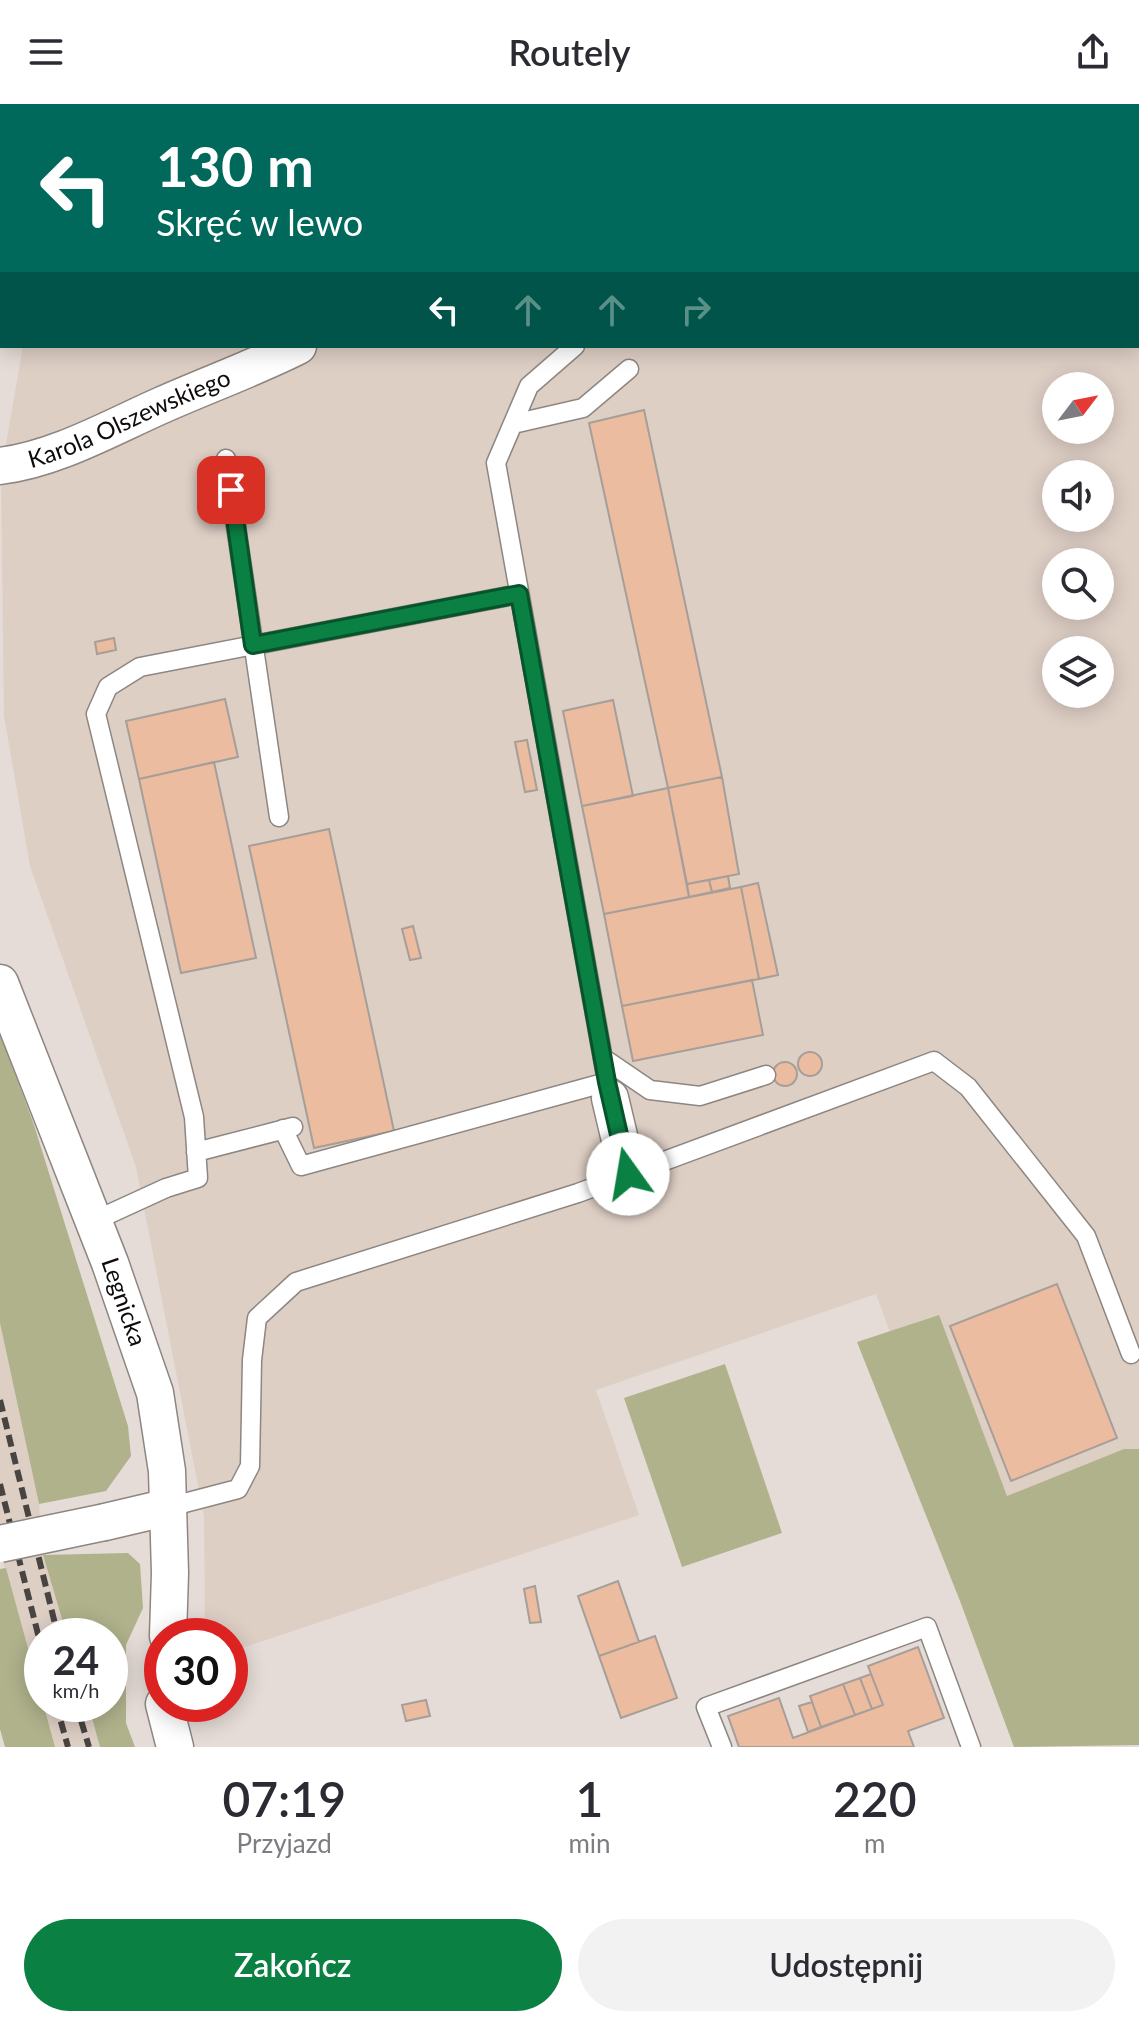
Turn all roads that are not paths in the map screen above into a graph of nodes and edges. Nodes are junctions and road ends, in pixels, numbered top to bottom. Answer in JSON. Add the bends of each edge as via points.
{"nodes":[{"id":1,"x":294,"y":348,"type":"edge"},
{"id":2,"x":573,"y":348,"type":"edge"},
{"id":3,"x":629,"y":369,"type":"dead end"},
{"id":4,"x":513,"y":424,"type":"junction"},
{"id":5,"x":226,"y":459,"type":"dead end"},
{"id":6,"x":0,"y":466,"type":"edge"},
{"id":7,"x":519,"y":594,"type":"junction"},
{"id":8,"x":253,"y":645,"type":"junction"},
{"id":9,"x":279,"y":817,"type":"dead end"},
{"id":10,"x":0,"y":983,"type":"edge"},
{"id":11,"x":603,"y":1058,"type":"junction"},
{"id":12,"x":766,"y":1075,"type":"dead end"},
{"id":13,"x":608,"y":1090,"type":"junction"},
{"id":14,"x":196,"y":1152,"type":"junction"},
{"id":15,"x":628,"y":1174,"type":"junction"},
{"id":16,"x":94,"y":1221,"type":"junction"},
{"id":17,"x":1131,"y":1354,"type":"dead end"},
{"id":18,"x":169,"y":1507,"type":"junction"},
{"id":19,"x":0,"y":1544,"type":"edge"},
{"id":20,"x":168,"y":1618,"type":"edge"},
{"id":21,"x":169,"y":1722,"type":"edge"},
{"id":22,"x":175,"y":1747,"type":"edge"},
{"id":23,"x":722,"y":1747,"type":"edge"},
{"id":24,"x":971,"y":1747,"type":"edge"}],
"edges":[{"from":1,"to":6,"type":"street","name":"Karola Olszewskiego","via":[[66,447]]},
{"from":2,"to":4,"type":"lane","via":[[529,386]]},
{"from":3,"to":4,"type":"lane","via":[[583,408]]},
{"from":4,"to":7,"type":"lane","via":[[496,463]]},
{"from":5,"to":8,"type":"lane"},
{"from":7,"to":8,"type":"lane"},
{"from":7,"to":11,"type":"lane"},
{"from":8,"to":9,"type":"lane"},
{"from":8,"to":14,"type":"lane","via":[[140,667],[108,687],[96,714],[194,1117]]},
{"from":10,"to":16,"type":"street","name":"Legnicka"},
{"from":11,"to":12,"type":"lane","via":[[650,1090],[700,1096]]},
{"from":11,"to":13,"type":"lane"},
{"from":13,"to":14,"type":"lane","via":[[301,1166],[288,1128]]},
{"from":13,"to":15,"type":"street"},
{"from":14,"to":16,"type":"lane","via":[[198,1178]]},
{"from":15,"to":17,"type":"lane","via":[[934,1061],[968,1087],[1086,1236]]},
{"from":15,"to":18,"type":"lane","via":[[296,1282],[257,1318],[250,1466],[238,1489]]},
{"from":16,"to":18,"type":"street","name":"Legnicka","via":[[155,1393]]},
{"from":18,"to":19,"type":"street","bridge":true},
{"from":18,"to":20,"type":"street","name":"Legnicka"},
{"from":21,"to":22,"type":"street"},
{"from":23,"to":24,"type":"lane","via":[[706,1707],[927,1627]]}]}
